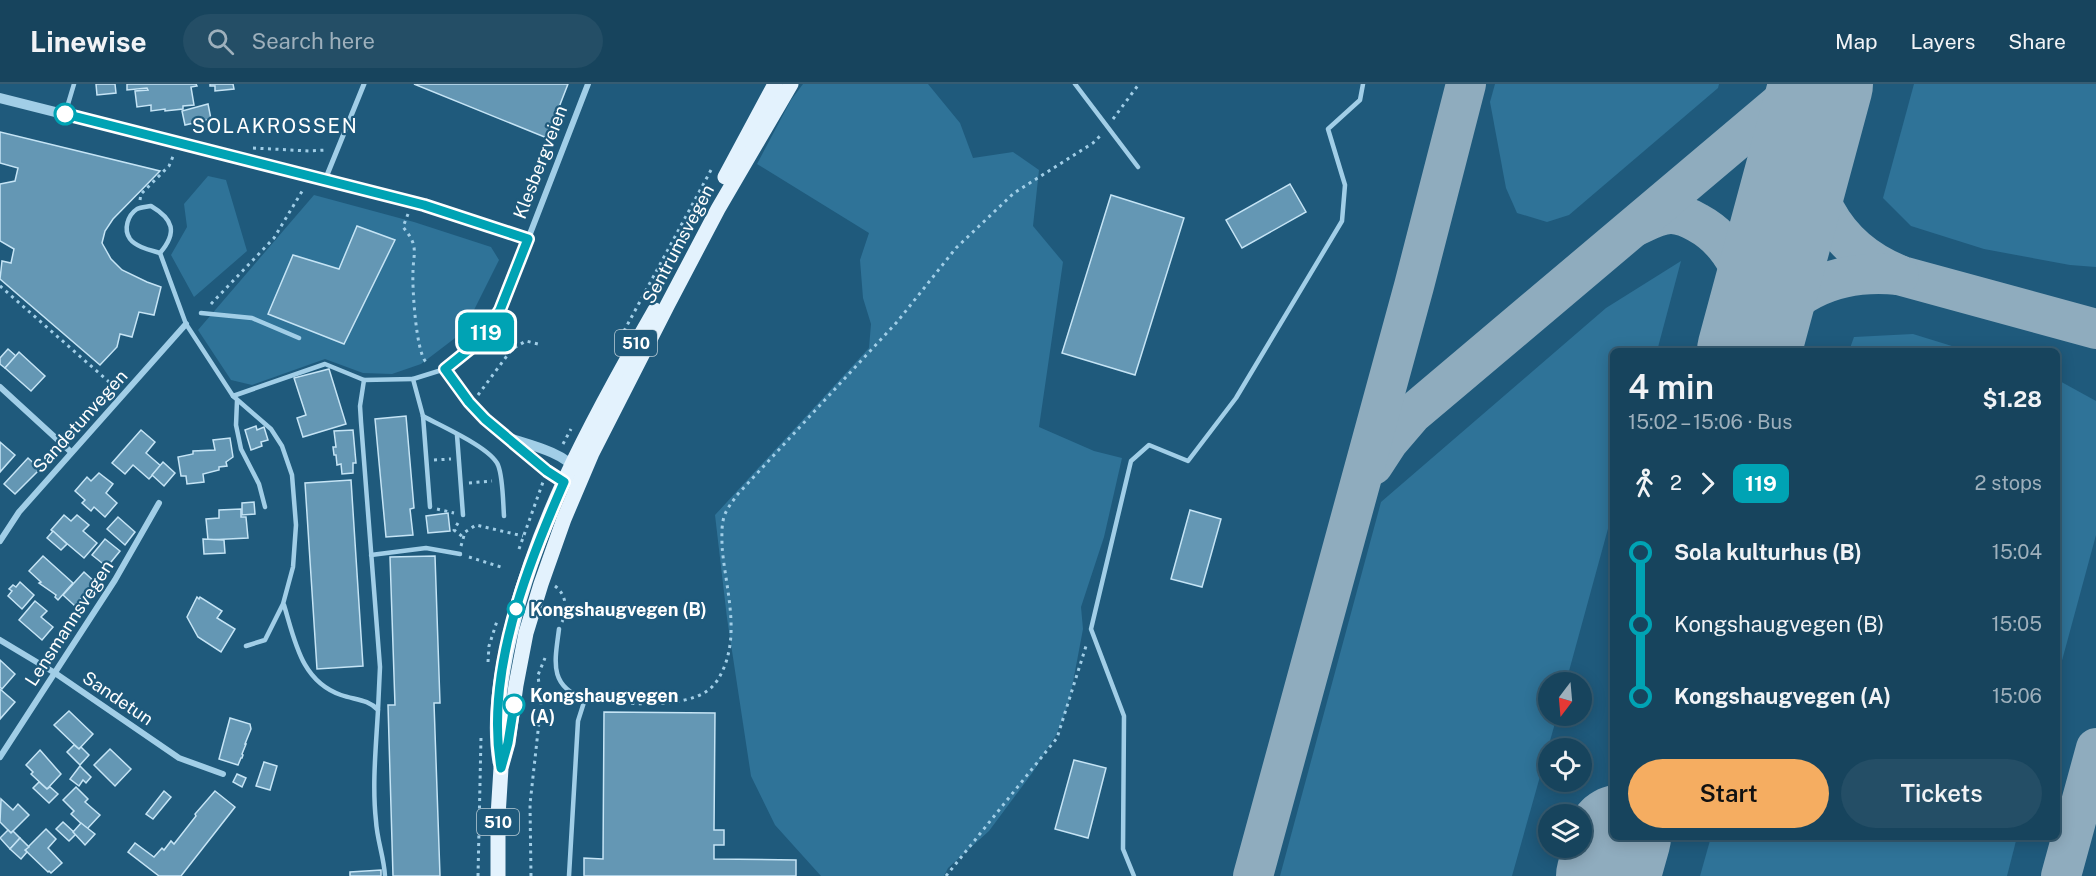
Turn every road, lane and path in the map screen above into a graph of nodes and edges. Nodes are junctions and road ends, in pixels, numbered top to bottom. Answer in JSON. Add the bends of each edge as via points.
{"nodes":[{"id":1,"x":74,"y":84,"type":"edge"},
{"id":2,"x":364,"y":84,"type":"edge"},
{"id":3,"x":588,"y":84,"type":"edge"},
{"id":4,"x":775,"y":84,"type":"edge"},
{"id":5,"x":791,"y":84,"type":"edge"},
{"id":6,"x":1075,"y":84,"type":"edge"},
{"id":7,"x":1139,"y":84,"type":"edge"},
{"id":8,"x":1363,"y":84,"type":"edge"},
{"id":9,"x":0,"y":98,"type":"edge"},
{"id":10,"x":65,"y":114,"type":"junction"},
{"id":11,"x":1108,"y":128,"type":"junction"},
{"id":12,"x":252,"y":148,"type":"dead end"},
{"id":13,"x":338,"y":150,"type":"junction"},
{"id":14,"x":174,"y":154,"type":"dead end"},
{"id":15,"x":1138,"y":167,"type":"dead end"},
{"id":16,"x":309,"y":176,"type":"junction"},
{"id":17,"x":326,"y":180,"type":"junction"},
{"id":18,"x":138,"y":208,"type":"junction"},
{"id":19,"x":408,"y":213,"type":"dead end"},
{"id":20,"x":528,"y":239,"type":"junction"},
{"id":21,"x":160,"y":253,"type":"junction"},
{"id":22,"x":0,"y":286,"type":"edge"},
{"id":23,"x":201,"y":313,"type":"joint"},
{"id":24,"x":186,"y":324,"type":"junction"},
{"id":25,"x":299,"y":338,"type":"dead end"},
{"id":26,"x":538,"y":344,"type":"dead end"},
{"id":27,"x":426,"y":362,"type":"dead end"},
{"id":28,"x":445,"y":369,"type":"junction"},
{"id":29,"x":413,"y":378,"type":"junction"},
{"id":30,"x":364,"y":380,"type":"junction"},
{"id":31,"x":1,"y":391,"type":"edge"},
{"id":32,"x":123,"y":394,"type":"junction"},
{"id":33,"x":233,"y":396,"type":"junction"},
{"id":34,"x":237,"y":401,"type":"junction"},
{"id":35,"x":469,"y":402,"type":"junction"},
{"id":36,"x":423,"y":416,"type":"junction"},
{"id":37,"x":457,"y":435,"type":"junction"},
{"id":38,"x":509,"y":438,"type":"junction"},
{"id":39,"x":71,"y":452,"type":"junction"},
{"id":40,"x":572,"y":465,"type":"junction"},
{"id":41,"x":580,"y":481,"type":"junction"},
{"id":42,"x":564,"y":482,"type":"junction"},
{"id":43,"x":159,"y":503,"type":"dead end"},
{"id":44,"x":265,"y":507,"type":"dead end"},
{"id":45,"x":430,"y":507,"type":"joint"},
{"id":46,"x":463,"y":515,"type":"junction"},
{"id":47,"x":504,"y":516,"type":"dead end"},
{"id":48,"x":523,"y":536,"type":"dead end"},
{"id":49,"x":463,"y":537,"type":"junction"},
{"id":50,"x":0,"y":541,"type":"edge"},
{"id":51,"x":460,"y":554,"type":"junction"},
{"id":52,"x":371,"y":555,"type":"junction"},
{"id":53,"x":504,"y":567,"type":"dead end"},
{"id":54,"x":551,"y":583,"type":"dead end"},
{"id":55,"x":283,"y":604,"type":"junction"},
{"id":56,"x":559,"y":629,"type":"joint"},
{"id":57,"x":1091,"y":629,"type":"junction"},
{"id":58,"x":0,"y":640,"type":"edge"},
{"id":59,"x":246,"y":646,"type":"dead end"},
{"id":60,"x":546,"y":657,"type":"dead end"},
{"id":61,"x":55,"y":673,"type":"junction"},
{"id":62,"x":585,"y":699,"type":"junction"},
{"id":63,"x":378,"y":710,"type":"junction"},
{"id":64,"x":0,"y":756,"type":"edge"},
{"id":65,"x":501,"y":768,"type":"junction"},
{"id":66,"x":223,"y":774,"type":"dead end"},
{"id":67,"x":385,"y":876,"type":"edge"},
{"id":68,"x":498,"y":876,"type":"edge"},
{"id":69,"x":531,"y":876,"type":"edge"},
{"id":70,"x":569,"y":876,"type":"edge"},
{"id":71,"x":946,"y":876,"type":"edge"},
{"id":72,"x":1134,"y":876,"type":"edge"}],
"edges":[{"from":1,"to":10,"type":"lane"},
{"from":2,"to":13,"type":"street"},
{"from":3,"to":20,"type":"street","name":"Klesbergveien"},
{"from":4,"to":40,"type":"main road","name":"Sentrumsvegen","number":"510"},
{"from":5,"to":41,"type":"main road","name":"Sentrumsvegen","number":"510","via":[[718,209]]},
{"from":6,"to":11,"type":"lane"},
{"from":7,"to":11,"type":"path"},
{"from":8,"to":57,"type":"lane","via":[[1360,100],[1328,129],[1345,185],[1342,220],[1236,398],[1188,461],[1149,445],[1131,461]]},
{"from":9,"to":10,"type":"street"},
{"from":10,"to":16,"type":"street"},
{"from":11,"to":15,"type":"lane"},
{"from":11,"to":62,"type":"path","via":[[1093,143],[1014,193],[956,248],[897,322],[737,495],[725,514],[722,534],[731,644],[723,671],[713,686],[696,697],[659,703]]},
{"from":12,"to":13,"type":"path"},
{"from":13,"to":17,"type":"street"},
{"from":14,"to":18,"type":"path","via":[[169,166],[141,194]]},
{"from":16,"to":17,"type":"street"},
{"from":16,"to":23,"type":"path","via":[[274,238]]},
{"from":17,"to":20,"type":"street","via":[[424,205]]},
{"from":18,"to":21,"type":"lane","via":[[127,224],[130,239]]},
{"from":18,"to":21,"type":"lane","via":[[151,206],[172,227]]},
{"from":19,"to":27,"type":"path","via":[[403,227],[415,251],[414,304],[418,339]]},
{"from":20,"to":28,"type":"street","name":"Klesbergveien","via":[[500,310],[481,340]]},
{"from":21,"to":24,"type":"lane"},
{"from":22,"to":32,"type":"path"},
{"from":23,"to":25,"type":"lane","via":[[252,318]]},
{"from":24,"to":32,"type":"street","name":"Sandetunvegen"},
{"from":24,"to":33,"type":"lane"},
{"from":26,"to":35,"type":"path","via":[[526,341],[512,349]]},
{"from":28,"to":29,"type":"lane"},
{"from":28,"to":35,"type":"street"},
{"from":29,"to":30,"type":"lane"},
{"from":29,"to":36,"type":"lane"},
{"from":30,"to":33,"type":"lane","via":[[325,364]]},
{"from":30,"to":52,"type":"lane","via":[[360,406]]},
{"from":31,"to":39,"type":"street"},
{"from":32,"to":39,"type":"street","name":"Sandetunvegen"},
{"from":33,"to":34,"type":"lane"},
{"from":34,"to":44,"type":"lane","via":[[241,449],[259,484]]},
{"from":34,"to":55,"type":"lane","via":[[271,429],[292,475],[295,550]]},
{"from":35,"to":38,"type":"street"},
{"from":36,"to":37,"type":"lane"},
{"from":36,"to":45,"type":"lane"},
{"from":37,"to":46,"type":"lane"},
{"from":37,"to":47,"type":"lane","via":[[486,452],[498,466]]},
{"from":38,"to":40,"type":"street","via":[[557,455]]},
{"from":38,"to":42,"type":"street"},
{"from":39,"to":50,"type":"street","name":"Sandetunvegen","via":[[19,512]]},
{"from":40,"to":41,"type":"street"},
{"from":40,"to":42,"type":"main road","name":"Sentrumsvegen","number":"510"},
{"from":41,"to":42,"type":"street"},
{"from":41,"to":65,"type":"main road","name":"Sentrumsvegen","number":"510","via":[[526,633]]},
{"from":42,"to":65,"type":"main road","name":"Sentrumsvegen","number":"510","via":[[525,579],[511,630],[500,684],[497,742]]},
{"from":43,"to":61,"type":"street","name":"Lensmannsvegen"},
{"from":45,"to":46,"type":"path"},
{"from":46,"to":49,"type":"path","via":[[454,530]]},
{"from":48,"to":49,"type":"path","via":[[476,525],[468,528]]},
{"from":49,"to":51,"type":"path"},
{"from":51,"to":52,"type":"lane","via":[[426,548]]},
{"from":51,"to":53,"type":"path"},
{"from":52,"to":63,"type":"lane","via":[[380,667]]},
{"from":54,"to":56,"type":"path","via":[[562,591],[565,601],[565,617]]},
{"from":55,"to":59,"type":"lane","via":[[265,640]]},
{"from":55,"to":63,"type":"lane","via":[[298,653],[313,677],[325,689],[371,703]]},
{"from":56,"to":62,"type":"lane","via":[[555,666],[558,679],[566,690]]},
{"from":57,"to":71,"type":"path","via":[[1058,738]]},
{"from":57,"to":72,"type":"lane","via":[[1124,716],[1123,849]]},
{"from":58,"to":61,"type":"street","name":"Sandetun"},
{"from":60,"to":69,"type":"path","via":[[538,675],[541,704],[530,804]]},
{"from":61,"to":64,"type":"street","name":"Lensmannsvegen"},
{"from":61,"to":66,"type":"street","name":"Sandetun","via":[[180,758]]},
{"from":62,"to":70,"type":"lane","via":[[578,721]]},
{"from":63,"to":67,"type":"lane","via":[[376,823]]},
{"from":65,"to":68,"type":"main road","name":"Sentrumsvegen","number":"510"}]}
